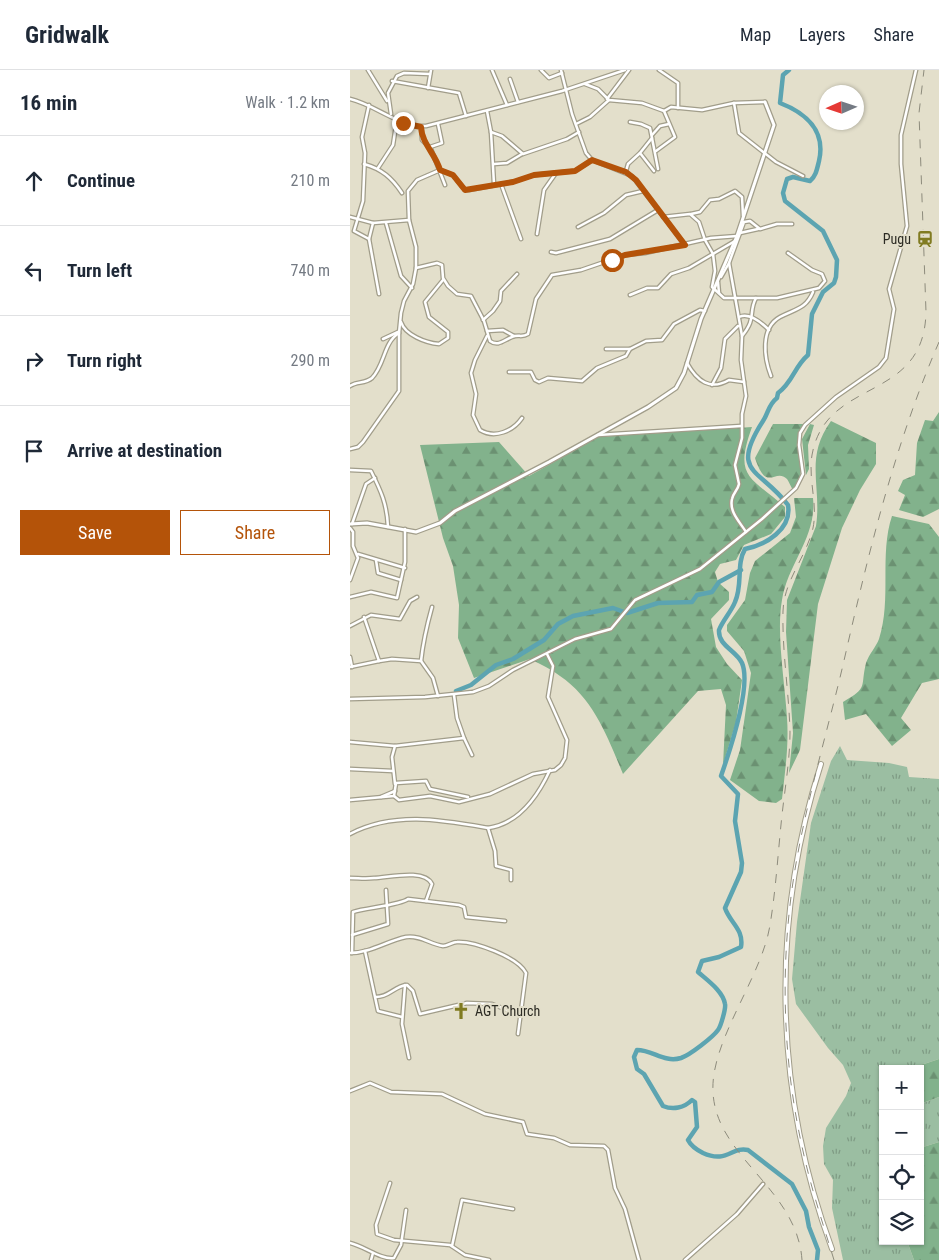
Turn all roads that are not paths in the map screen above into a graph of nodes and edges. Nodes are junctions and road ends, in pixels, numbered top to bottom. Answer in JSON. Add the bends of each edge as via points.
{"nodes":[{"id":1,"x":368,"y":70,"type":"edge"},
{"id":2,"x":430,"y":70,"type":"edge"},
{"id":3,"x":492,"y":70,"type":"edge"},
{"id":4,"x":542,"y":70,"type":"edge"},
{"id":5,"x":625,"y":70,"type":"edge"},
{"id":6,"x":629,"y":70,"type":"edge"},
{"id":7,"x":659,"y":70,"type":"edge"},
{"id":8,"x":916,"y":70,"type":"edge"},
{"id":9,"x":562,"y":71,"type":"edge"},
{"id":10,"x":430,"y":74,"type":"junction"},
{"id":11,"x":510,"y":79,"type":"dead end"},
{"id":12,"x":392,"y":81,"type":"junction"},
{"id":13,"x":583,"y":84,"type":"junction"},
{"id":14,"x":428,"y":88,"type":"junction"},
{"id":15,"x":566,"y":89,"type":"junction"},
{"id":16,"x":350,"y":99,"type":"edge"},
{"id":17,"x":608,"y":99,"type":"junction"},
{"id":18,"x":387,"y":101,"type":"junction"},
{"id":19,"x":518,"y":102,"type":"junction"},
{"id":20,"x":734,"y":102,"type":"junction"},
{"id":21,"x":765,"y":102,"type":"joint"},
{"id":22,"x":369,"y":105,"type":"junction"},
{"id":23,"x":508,"y":105,"type":"junction"},
{"id":24,"x":678,"y":108,"type":"junction"},
{"id":25,"x":664,"y":111,"type":"junction"},
{"id":26,"x":487,"y":112,"type":"junction"},
{"id":27,"x":392,"y":116,"type":"junction"},
{"id":28,"x":466,"y":116,"type":"junction"},
{"id":29,"x":397,"y":119,"type":"junction"},
{"id":30,"x":630,"y":122,"type":"dead end"},
{"id":31,"x":438,"y":124,"type":"junction"},
{"id":32,"x":576,"y":124,"type":"junction"},
{"id":33,"x":669,"y":124,"type":"junction"},
{"id":34,"x":421,"y":127,"type":"junction"},
{"id":35,"x":491,"y":132,"type":"junction"},
{"id":36,"x":579,"y":132,"type":"junction"},
{"id":37,"x":652,"y":136,"type":"junction"},
{"id":38,"x":430,"y":147,"type":"junction"},
{"id":39,"x":656,"y":151,"type":"junction"},
{"id":40,"x":764,"y":151,"type":"junction"},
{"id":41,"x":640,"y":153,"type":"junction"},
{"id":42,"x":523,"y":154,"type":"junction"},
{"id":43,"x":592,"y":160,"type":"junction"},
{"id":44,"x":364,"y":164,"type":"junction"},
{"id":45,"x":494,"y":164,"type":"junction"},
{"id":46,"x":378,"y":168,"type":"junction"},
{"id":47,"x":658,"y":169,"type":"dead end"},
{"id":48,"x":440,"y":170,"type":"junction"},
{"id":49,"x":557,"y":171,"type":"junction"},
{"id":50,"x":654,"y":171,"type":"dead end"},
{"id":51,"x":626,"y":172,"type":"junction"},
{"id":52,"x":803,"y":176,"type":"dead end"},
{"id":53,"x":494,"y":184,"type":"junction"},
{"id":54,"x":501,"y":184,"type":"junction"},
{"id":55,"x":445,"y":185,"type":"dead end"},
{"id":56,"x":643,"y":191,"type":"junction"},
{"id":57,"x":402,"y":194,"type":"dead end"},
{"id":58,"x":658,"y":210,"type":"junction"},
{"id":59,"x":691,"y":214,"type":"junction"},
{"id":60,"x":743,"y":216,"type":"junction"},
{"id":61,"x":350,"y":217,"type":"edge"},
{"id":62,"x":664,"y":217,"type":"junction"},
{"id":63,"x":357,"y":219,"type":"junction"},
{"id":64,"x":409,"y":220,"type":"junction"},
{"id":65,"x":372,"y":223,"type":"junction"},
{"id":66,"x":386,"y":223,"type":"junction"},
{"id":67,"x":792,"y":224,"type":"dead end"},
{"id":68,"x":578,"y":227,"type":"dead end"},
{"id":69,"x":760,"y":229,"type":"junction"},
{"id":70,"x":537,"y":234,"type":"dead end"},
{"id":71,"x":738,"y":235,"type":"junction"},
{"id":72,"x":368,"y":238,"type":"junction"},
{"id":73,"x":521,"y":239,"type":"dead end"},
{"id":74,"x":705,"y":240,"type":"junction"},
{"id":75,"x":735,"y":241,"type":"junction"},
{"id":76,"x":685,"y":245,"type":"junction"},
{"id":77,"x":551,"y":252,"type":"dead end"},
{"id":78,"x":788,"y":252,"type":"dead end"},
{"id":79,"x":713,"y":254,"type":"junction"},
{"id":80,"x":729,"y":263,"type":"junction"},
{"id":81,"x":416,"y":268,"type":"junction"},
{"id":82,"x":517,"y":274,"type":"dead end"},
{"id":83,"x":443,"y":278,"type":"junction"},
{"id":84,"x":412,"y":288,"type":"junction"},
{"id":85,"x":714,"y":291,"type":"junction"},
{"id":86,"x":814,"y":291,"type":"junction"},
{"id":87,"x":379,"y":294,"type":"dead end"},
{"id":88,"x":630,"y":295,"type":"dead end"},
{"id":89,"x":719,"y":295,"type":"junction"},
{"id":90,"x":734,"y":298,"type":"junction"},
{"id":91,"x":756,"y":298,"type":"junction"},
{"id":92,"x":705,"y":311,"type":"junction"},
{"id":93,"x":738,"y":318,"type":"junction"},
{"id":94,"x":753,"y":318,"type":"junction"},
{"id":95,"x":483,"y":320,"type":"junction"},
{"id":96,"x":400,"y":321,"type":"junction"},
{"id":97,"x":739,"y":324,"type":"junction"},
{"id":98,"x":769,"y":330,"type":"junction"},
{"id":99,"x":399,"y":332,"type":"junction"},
{"id":100,"x":486,"y":333,"type":"junction"},
{"id":101,"x":514,"y":336,"type":"junction"},
{"id":102,"x":742,"y":336,"type":"junction"},
{"id":103,"x":383,"y":339,"type":"dead end"},
{"id":104,"x":606,"y":349,"type":"dead end"},
{"id":105,"x":630,"y":349,"type":"junction"},
{"id":106,"x":687,"y":363,"type":"junction"},
{"id":107,"x":509,"y":372,"type":"dead end"},
{"id":108,"x":770,"y":376,"type":"dead end"},
{"id":109,"x":744,"y":382,"type":"junction"},
{"id":110,"x":712,"y":385,"type":"junction"},
{"id":111,"x":350,"y":386,"type":"edge"},
{"id":112,"x":522,"y":418,"type":"dead end"},
{"id":113,"x":742,"y":426,"type":"junction"},
{"id":114,"x":595,"y":436,"type":"junction"},
{"id":115,"x":350,"y":449,"type":"edge"},
{"id":116,"x":350,"y":470,"type":"edge"},
{"id":117,"x":375,"y":478,"type":"junction"},
{"id":118,"x":351,"y":525,"type":"edge"},
{"id":119,"x":388,"y":527,"type":"junction"},
{"id":120,"x":405,"y":529,"type":"junction"},
{"id":121,"x":746,"y":532,"type":"junction"},
{"id":122,"x":357,"y":554,"type":"junction"},
{"id":123,"x":376,"y":560,"type":"junction"},
{"id":124,"x":404,"y":568,"type":"junction"},
{"id":125,"x":350,"y":580,"type":"edge"},
{"id":126,"x":401,"y":580,"type":"junction"},
{"id":127,"x":350,"y":597,"type":"edge"},
{"id":128,"x":417,"y":597,"type":"dead end"},
{"id":129,"x":432,"y":607,"type":"dead end"},
{"id":130,"x":364,"y":617,"type":"junction"},
{"id":131,"x":350,"y":626,"type":"edge"},
{"id":132,"x":547,"y":654,"type":"junction"},
{"id":133,"x":350,"y":657,"type":"edge"},
{"id":134,"x":379,"y":661,"type":"junction"},
{"id":135,"x":421,"y":661,"type":"junction"},
{"id":136,"x":351,"y":667,"type":"edge"},
{"id":137,"x":454,"y":695,"type":"junction"},
{"id":138,"x":438,"y":696,"type":"junction"},
{"id":139,"x":350,"y":699,"type":"edge"},
{"id":140,"x":464,"y":738,"type":"junction"},
{"id":141,"x":350,"y":742,"type":"edge"},
{"id":142,"x":395,"y":746,"type":"junction"},
{"id":143,"x":472,"y":755,"type":"dead end"},
{"id":144,"x":821,"y":764,"type":"dead end"},
{"id":145,"x":350,"y":769,"type":"edge"},
{"id":146,"x":550,"y":770,"type":"junction"},
{"id":147,"x":393,"y":771,"type":"junction"},
{"id":148,"x":395,"y":784,"type":"junction"},
{"id":149,"x":396,"y":791,"type":"junction"},
{"id":150,"x":394,"y":796,"type":"junction"},
{"id":151,"x":469,"y":798,"type":"junction"},
{"id":152,"x":378,"y":799,"type":"junction"},
{"id":153,"x":350,"y":800,"type":"edge"},
{"id":154,"x":488,"y":828,"type":"junction"},
{"id":155,"x":350,"y":834,"type":"edge"},
{"id":156,"x":350,"y":878,"type":"edge"},
{"id":157,"x":511,"y":880,"type":"dead end"},
{"id":158,"x":386,"y":890,"type":"dead end"},
{"id":159,"x":426,"y":901,"type":"junction"},
{"id":160,"x":387,"y":904,"type":"junction"},
{"id":161,"x":505,"y":921,"type":"dead end"},
{"id":162,"x":352,"y":935,"type":"junction"},
{"id":163,"x":365,"y":950,"type":"junction"},
{"id":164,"x":351,"y":953,"type":"edge"},
{"id":165,"x":405,"y":985,"type":"junction"},
{"id":166,"x":376,"y":997,"type":"junction"},
{"id":167,"x":520,"y":1015,"type":"junction"},
{"id":168,"x":402,"y":1017,"type":"junction"},
{"id":169,"x":518,"y":1034,"type":"dead end"},
{"id":170,"x":409,"y":1058,"type":"dead end"},
{"id":171,"x":350,"y":1092,"type":"edge"},
{"id":172,"x":390,"y":1183,"type":"dead end"},
{"id":173,"x":763,"y":1184,"type":"dead end"},
{"id":174,"x":513,"y":1209,"type":"dead end"},
{"id":175,"x":406,"y":1210,"type":"dead end"},
{"id":176,"x":401,"y":1241,"type":"junction"},
{"id":177,"x":350,"y":1243,"type":"edge"},
{"id":178,"x":452,"y":1246,"type":"junction"},
{"id":179,"x":832,"y":1249,"type":"dead end"},
{"id":180,"x":373,"y":1253,"type":"junction"},
{"id":181,"x":371,"y":1260,"type":"edge"},
{"id":182,"x":489,"y":1260,"type":"edge"},
{"id":183,"x":639,"y":1260,"type":"edge"},
{"id":184,"x":684,"y":1260,"type":"edge"}],
"edges":[{"from":1,"to":18,"type":"street"},
{"from":2,"to":10,"type":"street"},
{"from":3,"to":23,"type":"street"},
{"from":4,"to":9,"type":"street","via":[[549,78]]},
{"from":5,"to":13,"type":"street"},
{"from":6,"to":17,"type":"street"},
{"from":7,"to":24,"type":"street","via":[[678,83]]},
{"from":8,"to":121,"type":"street","via":[[901,135],[907,226],[889,289],[894,309],[888,352],[879,366],[836,397],[802,429],[799,445],[803,474],[799,485]]},
{"from":9,"to":15,"type":"street"},
{"from":10,"to":12,"type":"street","via":[[401,73]]},
{"from":10,"to":14,"type":"street"},
{"from":11,"to":19,"type":"street"},
{"from":12,"to":14,"type":"street"},
{"from":12,"to":18,"type":"street"},
{"from":13,"to":15,"type":"street"},
{"from":13,"to":17,"type":"street","via":[[598,89]]},
{"from":14,"to":28,"type":"street","via":[[459,93]]},
{"from":15,"to":19,"type":"street"},
{"from":15,"to":32,"type":"street"},
{"from":16,"to":22,"type":"street"},
{"from":17,"to":25,"type":"street","via":[[642,103]]},
{"from":17,"to":32,"type":"street","via":[[590,117]]},
{"from":18,"to":27,"type":"street"},
{"from":19,"to":23,"type":"street"},
{"from":20,"to":21,"type":"street"},
{"from":20,"to":24,"type":"street","via":[[702,110]]},
{"from":20,"to":40,"type":"street","via":[[740,133]]},
{"from":21,"to":40,"type":"street","via":[[774,125]]},
{"from":22,"to":27,"type":"street"},
{"from":22,"to":44,"type":"street","via":[[362,137]]},
{"from":23,"to":26,"type":"street"},
{"from":24,"to":25,"type":"street"},
{"from":25,"to":33,"type":"street"},
{"from":26,"to":28,"type":"street"},
{"from":26,"to":35,"type":"street"},
{"from":27,"to":29,"type":"street"},
{"from":28,"to":31,"type":"street"},
{"from":29,"to":34,"type":"street"},
{"from":29,"to":46,"type":"street","via":[[393,146]]},
{"from":30,"to":37,"type":"street","via":[[648,126]]},
{"from":31,"to":34,"type":"street"},
{"from":31,"to":38,"type":"street","via":[[442,142]]},
{"from":32,"to":36,"type":"street"},
{"from":33,"to":37,"type":"street","via":[[660,126]]},
{"from":33,"to":39,"type":"street","via":[[675,139]]},
{"from":34,"to":38,"type":"street","via":[[422,140]]},
{"from":35,"to":42,"type":"street","via":[[499,134]]},
{"from":35,"to":45,"type":"street"},
{"from":36,"to":42,"type":"street"},
{"from":36,"to":43,"type":"street","via":[[584,149]]},
{"from":37,"to":39,"type":"street"},
{"from":37,"to":41,"type":"street"},
{"from":38,"to":48,"type":"street"},
{"from":39,"to":47,"type":"street"},
{"from":40,"to":52,"type":"street"},
{"from":40,"to":60,"type":"street"},
{"from":41,"to":50,"type":"street"},
{"from":41,"to":51,"type":"street","via":[[628,164]]},
{"from":42,"to":45,"type":"street","via":[[507,163]]},
{"from":43,"to":49,"type":"street","via":[[575,171]]},
{"from":43,"to":51,"type":"street"},
{"from":44,"to":46,"type":"street"},
{"from":44,"to":63,"type":"street","via":[[363,201]]},
{"from":45,"to":53,"type":"street"},
{"from":46,"to":57,"type":"street","via":[[395,182]]},
{"from":48,"to":53,"type":"street","via":[[453,175],[465,190]]},
{"from":48,"to":55,"type":"street"},
{"from":48,"to":64,"type":"street","via":[[417,180],[408,191]]},
{"from":49,"to":54,"type":"street"},
{"from":49,"to":70,"type":"street","via":[[544,190]]},
{"from":51,"to":56,"type":"street"},
{"from":53,"to":54,"type":"street"},
{"from":54,"to":73,"type":"street"},
{"from":56,"to":58,"type":"street"},
{"from":56,"to":68,"type":"street","via":[[626,194],[604,213]]},
{"from":58,"to":62,"type":"street"},
{"from":58,"to":77,"type":"street","via":[[610,239]]},
{"from":59,"to":60,"type":"street","via":[[700,212],[710,200],[735,191],[743,200]]},
{"from":59,"to":62,"type":"street"},
{"from":59,"to":74,"type":"street","via":[[699,222]]},
{"from":60,"to":71,"type":"street"},
{"from":61,"to":63,"type":"street"},
{"from":62,"to":76,"type":"street"},
{"from":63,"to":65,"type":"street"},
{"from":63,"to":72,"type":"street","via":[[354,232]]},
{"from":64,"to":66,"type":"street"},
{"from":64,"to":81,"type":"street","via":[[416,247]]},
{"from":65,"to":66,"type":"street"},
{"from":65,"to":72,"type":"street"},
{"from":66,"to":84,"type":"street","via":[[401,276]]},
{"from":67,"to":69,"type":"street"},
{"from":69,"to":71,"type":"street"},
{"from":69,"to":71,"type":"street","via":[[752,222],[746,222]]},
{"from":71,"to":74,"type":"street"},
{"from":71,"to":75,"type":"street"},
{"from":71,"to":80,"type":"street"},
{"from":72,"to":87,"type":"street"},
{"from":74,"to":76,"type":"street"},
{"from":74,"to":79,"type":"street"},
{"from":75,"to":79,"type":"street"},
{"from":75,"to":85,"type":"street"},
{"from":76,"to":101,"type":"street","via":[[625,255],[581,270],[552,275],[536,299],[528,334]]},
{"from":78,"to":86,"type":"street","via":[[824,276],[824,284]]},
{"from":79,"to":85,"type":"street"},
{"from":79,"to":88,"type":"street","via":[[671,274],[658,288],[647,288]]},
{"from":80,"to":89,"type":"street","via":[[718,284]]},
{"from":80,"to":90,"type":"street"},
{"from":81,"to":83,"type":"street","via":[[440,264],[444,267]]},
{"from":81,"to":84,"type":"street"},
{"from":82,"to":95,"type":"street","via":[[501,291],[500,300]]},
{"from":83,"to":95,"type":"street","via":[[457,294],[471,296]]},
{"from":83,"to":96,"type":"street","via":[[425,302],[428,316],[449,333],[448,338],[439,344],[422,340],[407,332]]},
{"from":84,"to":96,"type":"street","via":[[404,301]]},
{"from":85,"to":89,"type":"street"},
{"from":85,"to":92,"type":"street"},
{"from":86,"to":91,"type":"street"},
{"from":86,"to":98,"type":"street","via":[[806,304],[776,320]]},
{"from":89,"to":90,"type":"street"},
{"from":90,"to":91,"type":"street"},
{"from":90,"to":93,"type":"street"},
{"from":91,"to":94,"type":"street"},
{"from":92,"to":105,"type":"street","via":[[700,310],[678,321],[662,340],[646,341]]},
{"from":92,"to":106,"type":"street"},
{"from":93,"to":94,"type":"street"},
{"from":93,"to":97,"type":"street"},
{"from":94,"to":98,"type":"street"},
{"from":94,"to":102,"type":"street"},
{"from":95,"to":100,"type":"street"},
{"from":96,"to":99,"type":"street"},
{"from":97,"to":102,"type":"street"},
{"from":97,"to":110,"type":"street","via":[[725,339],[721,368]]},
{"from":98,"to":108,"type":"street","via":[[765,356]]},
{"from":99,"to":103,"type":"street"},
{"from":99,"to":111,"type":"street","via":[[389,342],[374,376]]},
{"from":99,"to":115,"type":"street","via":[[398,394],[363,442]]},
{"from":100,"to":101,"type":"street","via":[[503,330]]},
{"from":100,"to":101,"type":"street","via":[[492,343]]},
{"from":100,"to":112,"type":"street","via":[[472,368],[476,394],[472,412],[474,419],[480,430],[493,433],[512,429]]},
{"from":102,"to":109,"type":"street"},
{"from":104,"to":105,"type":"street"},
{"from":105,"to":107,"type":"street","via":[[626,356],[597,368],[582,382],[548,378],[539,382],[531,372]]},
{"from":106,"to":110,"type":"street","via":[[697,378]]},
{"from":106,"to":114,"type":"street","via":[[671,392]]},
{"from":109,"to":110,"type":"street","via":[[729,380]]},
{"from":109,"to":113,"type":"street","via":[[746,396]]},
{"from":113,"to":114,"type":"street"},
{"from":113,"to":121,"type":"street","via":[[736,465],[740,484],[732,497],[732,505]]},
{"from":114,"to":120,"type":"street","via":[[433,526],[416,532]]},
{"from":116,"to":117,"type":"street","via":[[370,470]]},
{"from":117,"to":118,"type":"street","via":[[366,484]]},
{"from":117,"to":119,"type":"street","via":[[383,494]]},
{"from":118,"to":119,"type":"street","via":[[367,523]]},
{"from":118,"to":122,"type":"street"},
{"from":119,"to":120,"type":"street"},
{"from":120,"to":124,"type":"street"},
{"from":121,"to":132,"type":"street","via":[[700,569],[641,597],[613,628],[584,636]]},
{"from":122,"to":123,"type":"street"},
{"from":122,"to":125,"type":"street"},
{"from":123,"to":124,"type":"street"},
{"from":123,"to":126,"type":"street","via":[[378,572]]},
{"from":124,"to":126,"type":"street"},
{"from":126,"to":127,"type":"street","via":[[395,599],[371,592]]},
{"from":128,"to":130,"type":"street","via":[[410,601],[400,619],[374,615]]},
{"from":129,"to":135,"type":"street"},
{"from":130,"to":131,"type":"street"},
{"from":130,"to":134,"type":"street"},
{"from":132,"to":137,"type":"street","via":[[482,690]]},
{"from":132,"to":146,"type":"street","via":[[553,666],[548,698],[567,742],[563,764]]},
{"from":133,"to":136,"type":"street"},
{"from":134,"to":135,"type":"street"},
{"from":134,"to":136,"type":"street"},
{"from":135,"to":138,"type":"street","via":[[434,678]]},
{"from":137,"to":138,"type":"street"},
{"from":137,"to":140,"type":"street","via":[[456,715]]},
{"from":138,"to":139,"type":"street"},
{"from":140,"to":142,"type":"street"},
{"from":140,"to":143,"type":"street"},
{"from":141,"to":142,"type":"street"},
{"from":142,"to":147,"type":"street"},
{"from":144,"to":179,"type":"main road","via":[[803,828],[793,881],[785,1002],[789,1066],[798,1126],[812,1189]]},
{"from":145,"to":147,"type":"street"},
{"from":146,"to":151,"type":"street","via":[[533,774],[490,794]]},
{"from":146,"to":154,"type":"street","via":[[532,802],[506,824]]},
{"from":147,"to":148,"type":"street"},
{"from":148,"to":149,"type":"street"},
{"from":148,"to":151,"type":"street","via":[[426,781],[430,789]]},
{"from":149,"to":150,"type":"street"},
{"from":149,"to":152,"type":"street"},
{"from":150,"to":151,"type":"street","via":[[399,800],[430,796],[456,802]]},
{"from":150,"to":152,"type":"street"},
{"from":152,"to":153,"type":"street"},
{"from":154,"to":155,"type":"street","via":[[406,818]]},
{"from":154,"to":157,"type":"street","via":[[496,866],[511,870]]},
{"from":156,"to":159,"type":"street","via":[[376,879],[398,875],[426,878],[432,884]]},
{"from":158,"to":160,"type":"street"},
{"from":159,"to":160,"type":"street","via":[[409,899]]},
{"from":159,"to":161,"type":"street","via":[[463,906],[466,917]]},
{"from":160,"to":162,"type":"street","via":[[388,924]]},
{"from":160,"to":162,"type":"street","via":[[353,912]]},
{"from":162,"to":164,"type":"street"},
{"from":163,"to":164,"type":"street"},
{"from":163,"to":166,"type":"street"},
{"from":163,"to":167,"type":"street","via":[[415,937],[441,945],[457,942],[487,947],[526,973]]},
{"from":165,"to":166,"type":"street","via":[[388,996]]},
{"from":165,"to":167,"type":"street","via":[[413,991],[420,1014],[467,1003],[492,1004]]},
{"from":165,"to":168,"type":"street"},
{"from":166,"to":168,"type":"street","via":[[379,1012]]},
{"from":167,"to":169,"type":"street"},
{"from":168,"to":170,"type":"street"},
{"from":171,"to":183,"type":"street","via":[[370,1083],[391,1092],[442,1094],[485,1114],[523,1122],[527,1134],[554,1138],[570,1145],[604,1146],[608,1150],[615,1188],[628,1216]]},
{"from":172,"to":176,"type":"street","via":[[375,1231],[382,1237]]},
{"from":173,"to":184,"type":"street","via":[[737,1214]]},
{"from":174,"to":178,"type":"street","via":[[462,1200]]},
{"from":175,"to":176,"type":"street"},
{"from":176,"to":178,"type":"street"},
{"from":176,"to":180,"type":"street","via":[[397,1254],[392,1258]]},
{"from":177,"to":180,"type":"street","via":[[359,1244]]},
{"from":178,"to":182,"type":"street","via":[[465,1255]]},
{"from":180,"to":181,"type":"street"}]}
